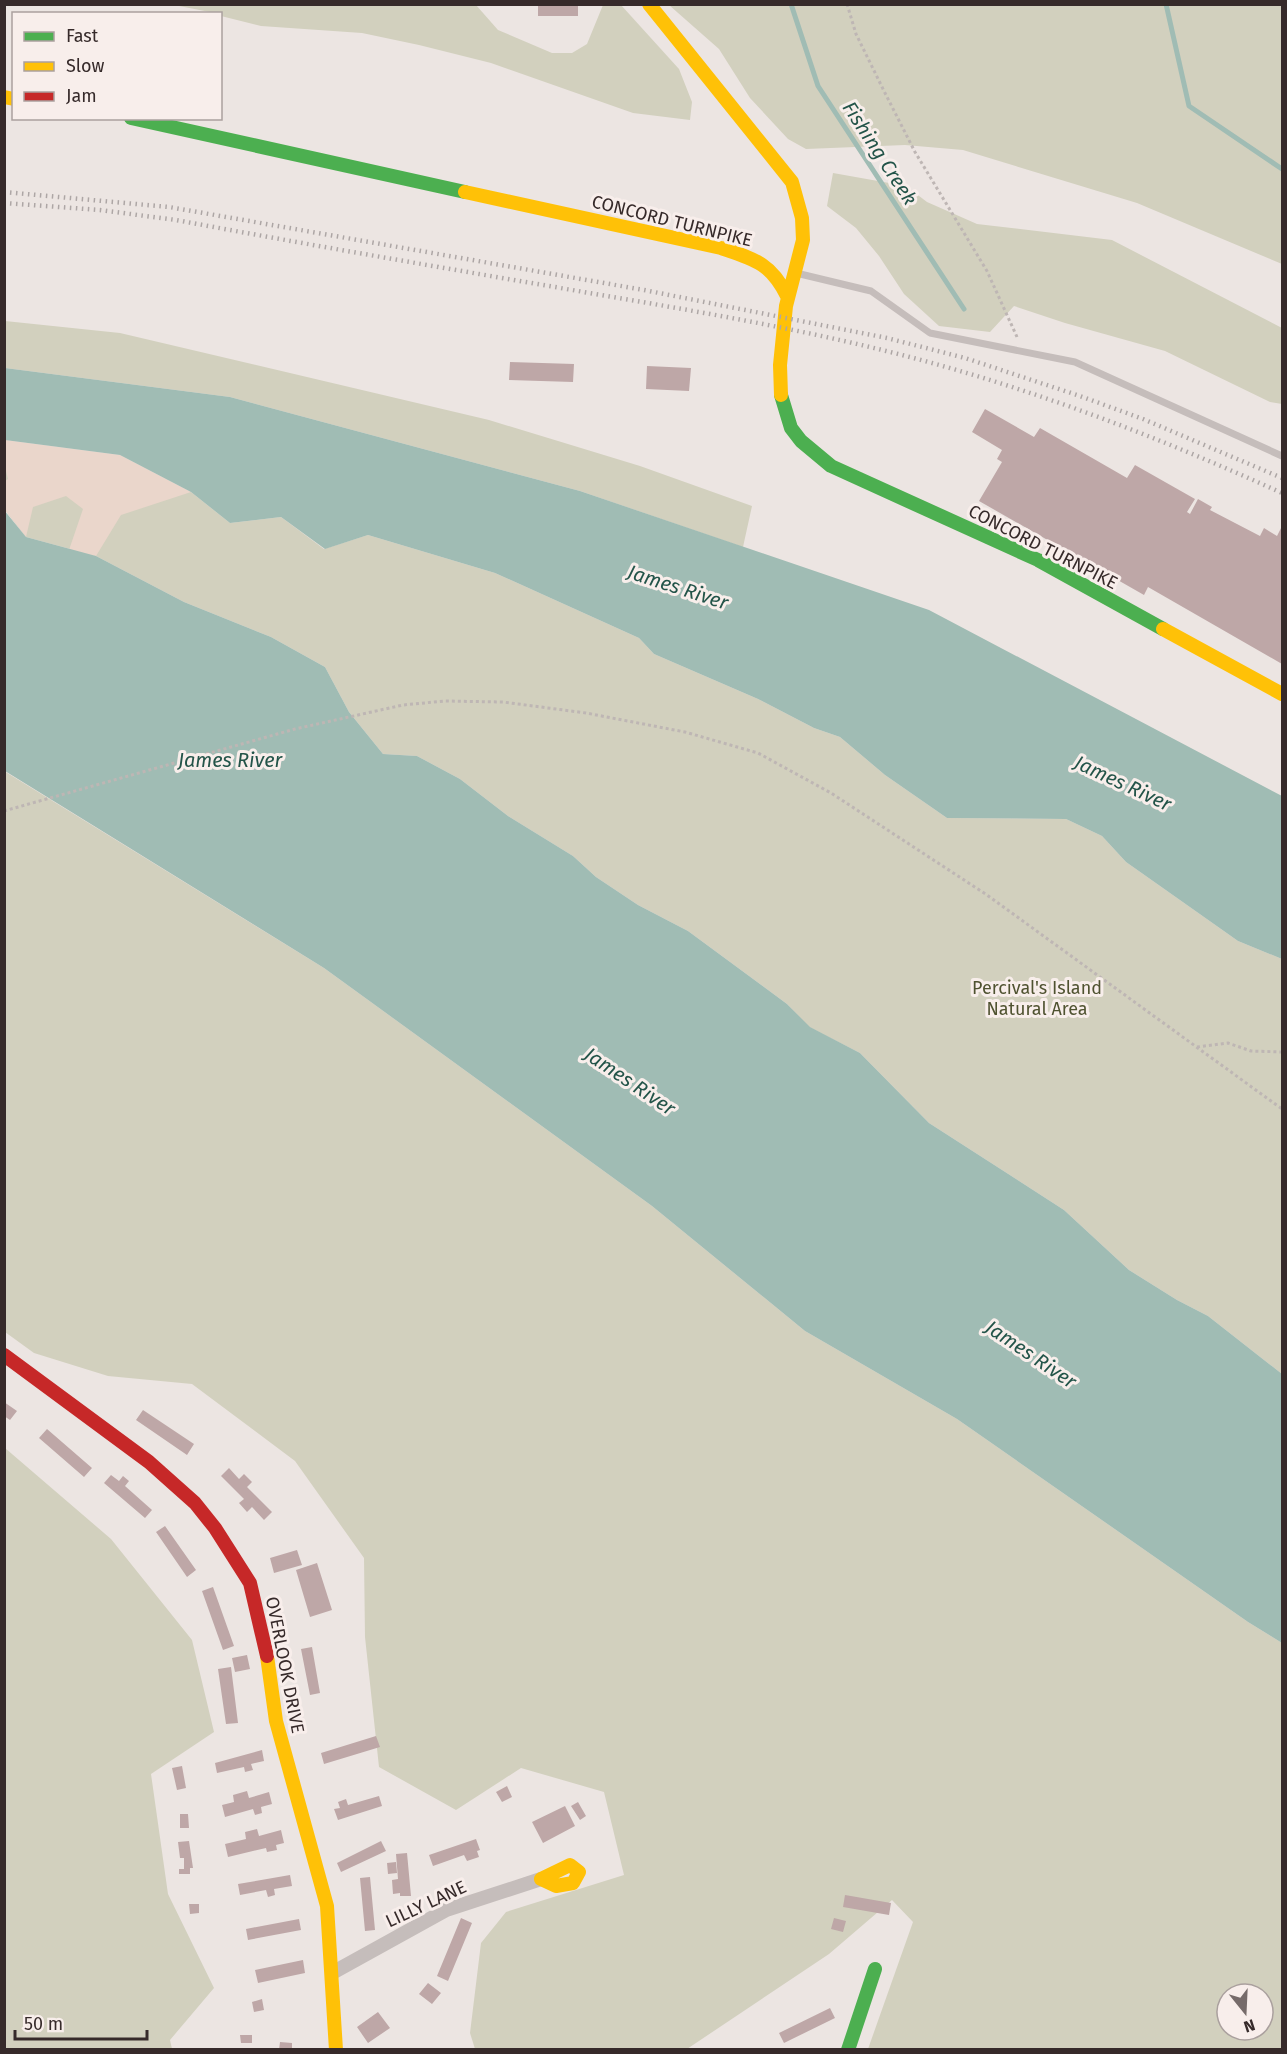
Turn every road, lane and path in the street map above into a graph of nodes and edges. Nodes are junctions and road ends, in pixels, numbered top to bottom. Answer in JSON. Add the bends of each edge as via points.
{"nodes":[{"id":1,"x":649,"y":4,"type":"edge"},
{"id":2,"x":847,"y":4,"type":"edge"},
{"id":3,"x":140,"y":120,"type":"edge"},
{"id":4,"x":794,"y":272,"type":"junction"},
{"id":5,"x":787,"y":296,"type":"junction"},
{"id":6,"x":1023,"y":350,"type":"junction"},
{"id":7,"x":1282,"y":456,"type":"edge"},
{"id":8,"x":1282,"y":694,"type":"edge"},
{"id":9,"x":4,"y":811,"type":"edge"},
{"id":10,"x":1197,"y":1048,"type":"junction"},
{"id":11,"x":1282,"y":1052,"type":"edge"},
{"id":12,"x":1282,"y":1109,"type":"edge"},
{"id":13,"x":4,"y":1355,"type":"edge"},
{"id":14,"x":541,"y":1879,"type":"dead end"},
{"id":15,"x":875,"y":1969,"type":"dead end"},
{"id":16,"x":332,"y":1973,"type":"junction"},
{"id":17,"x":336,"y":2049,"type":"edge"},
{"id":18,"x":848,"y":2049,"type":"edge"}],
"edges":[{"from":1,"to":4,"type":"street","via":[[792,182],[801,210],[803,240]]},
{"from":2,"to":6,"type":"path","via":[[856,34],[915,152],[987,271]]},
{"from":3,"to":5,"type":"street","name":"CONCORD TURNPIKE","via":[[721,248],[769,266],[778,275]]},
{"from":4,"to":5,"type":"street"},
{"from":4,"to":6,"type":"lane","via":[[871,291],[930,333]]},
{"from":5,"to":8,"type":"street","name":"CONCORD TURNPIKE","via":[[780,394],[789,424],[808,450],[831,466],[1038,560]]},
{"from":6,"to":7,"type":"lane","via":[[1075,362]]},
{"from":9,"to":10,"type":"path","via":[[295,729],[383,709],[445,701],[503,702],[686,732],[758,753],[831,793],[987,895]]},
{"from":10,"to":11,"type":"path","via":[[1228,1043],[1251,1051]]},
{"from":10,"to":12,"type":"path"},
{"from":13,"to":16,"type":"street","name":"OVERLOOK DRIVE","via":[[149,1462],[195,1503],[250,1583],[264,1635],[276,1721],[324,1889]]},
{"from":14,"to":16,"type":"street","name":"LILLY LANE","via":[[446,1910]]},
{"from":15,"to":18,"type":"street"},
{"from":16,"to":17,"type":"street","name":"OVERLOOK DRIVE"}]}
